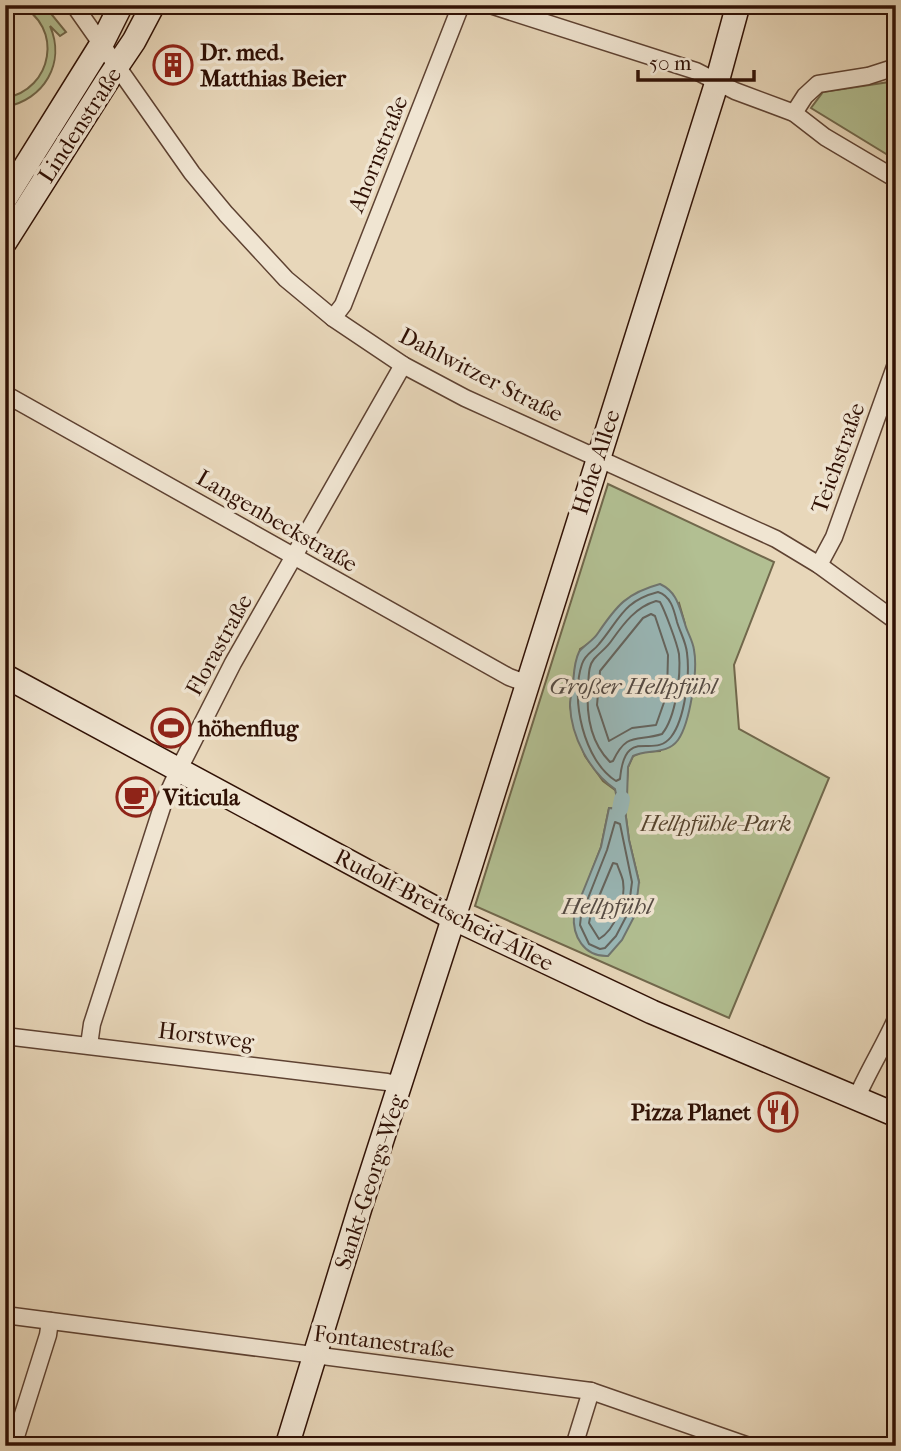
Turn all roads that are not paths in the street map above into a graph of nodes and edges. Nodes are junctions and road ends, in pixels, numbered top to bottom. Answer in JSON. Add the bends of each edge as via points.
{"nodes":[{"id":1,"x":74,"y":5,"type":"edge"},
{"id":2,"x":121,"y":5,"type":"edge"},
{"id":3,"x":153,"y":5,"type":"edge"},
{"id":4,"x":461,"y":5,"type":"edge"},
{"id":5,"x":490,"y":5,"type":"edge"},
{"id":6,"x":738,"y":5,"type":"edge"},
{"id":7,"x":100,"y":45,"type":"junction"},
{"id":8,"x":117,"y":67,"type":"junction"},
{"id":9,"x":896,"y":67,"type":"edge"},
{"id":10,"x":717,"y":82,"type":"junction"},
{"id":11,"x":794,"y":113,"type":"junction"},
{"id":12,"x":896,"y":179,"type":"edge"},
{"id":13,"x":5,"y":199,"type":"edge"},
{"id":14,"x":5,"y":242,"type":"edge"},
{"id":15,"x":333,"y":318,"type":"junction"},
{"id":16,"x":896,"y":364,"type":"edge"},
{"id":17,"x":403,"y":365,"type":"junction"},
{"id":18,"x":5,"y":394,"type":"edge"},
{"id":19,"x":598,"y":458,"type":"junction"},
{"id":20,"x":294,"y":558,"type":"junction"},
{"id":21,"x":819,"y":565,"type":"junction"},
{"id":22,"x":896,"y":621,"type":"edge"},
{"id":23,"x":5,"y":676,"type":"edge"},
{"id":24,"x":528,"y":684,"type":"junction"},
{"id":25,"x":178,"y":769,"type":"junction"},
{"id":26,"x":453,"y":918,"type":"junction"},
{"id":27,"x":896,"y":1019,"type":"edge"},
{"id":28,"x":5,"y":1036,"type":"edge"},
{"id":29,"x":89,"y":1045,"type":"junction"},
{"id":30,"x":400,"y":1086,"type":"junction"},
{"id":31,"x":856,"y":1099,"type":"junction"},
{"id":32,"x":896,"y":1115,"type":"edge"},
{"id":33,"x":5,"y":1315,"type":"edge"},
{"id":34,"x":50,"y":1321,"type":"junction"},
{"id":35,"x":316,"y":1356,"type":"junction"},
{"id":36,"x":591,"y":1391,"type":"junction"},
{"id":37,"x":13,"y":1446,"type":"edge"},
{"id":38,"x":288,"y":1446,"type":"edge"},
{"id":39,"x":574,"y":1446,"type":"edge"},
{"id":40,"x":749,"y":1446,"type":"edge"}],
"edges":[{"from":1,"to":7,"type":"street","name":"Dahlwitzer Straße"},
{"from":2,"to":7,"type":"street","name":"Lindenstraße"},
{"from":3,"to":8,"type":"street","name":"Lindenstraße"},
{"from":4,"to":15,"type":"street","name":"Ahornstraße","via":[[343,305]]},
{"from":5,"to":10,"type":"street","via":[[696,71]]},
{"from":6,"to":10,"type":"street","name":"Hohe Allee"},
{"from":7,"to":8,"type":"street","name":"Dahlwitzer Straße"},
{"from":7,"to":13,"type":"street","name":"Lindenstraße"},
{"from":8,"to":14,"type":"street","name":"Lindenstraße"},
{"from":8,"to":15,"type":"street","name":"Dahlwitzer Straße","via":[[226,214],[286,279]]},
{"from":9,"to":11,"type":"street","via":[[818,84]]},
{"from":10,"to":11,"type":"street"},
{"from":10,"to":19,"type":"street","name":"Hohe Allee"},
{"from":11,"to":12,"type":"street"},
{"from":15,"to":17,"type":"street","name":"Dahlwitzer Straße"},
{"from":16,"to":21,"type":"street","name":"Teichstraße","via":[[834,537]]},
{"from":17,"to":19,"type":"street","name":"Dahlwitzer Straße"},
{"from":17,"to":20,"type":"street","name":"Florastraße"},
{"from":18,"to":20,"type":"street","name":"Langenbeckstraße"},
{"from":19,"to":21,"type":"street","name":"Dahlwitzer Straße","via":[[776,539]]},
{"from":19,"to":24,"type":"street","name":"Hohe Allee"},
{"from":20,"to":24,"type":"street","name":"Langenbeckstraße","via":[[513,680]]},
{"from":20,"to":25,"type":"street","name":"Florastraße"},
{"from":21,"to":22,"type":"street","name":"Dahlwitzer Straße"},
{"from":23,"to":25,"type":"street","name":"Rudolf-Breitscheid-Allee"},
{"from":24,"to":26,"type":"street","name":"Hohe Allee"},
{"from":25,"to":26,"type":"street","name":"Rudolf-Breitscheid-Allee"},
{"from":25,"to":29,"type":"street","name":"Florastraße","via":[[92,1024]]},
{"from":26,"to":30,"type":"street","name":"Sankt-Georgs-Weg"},
{"from":26,"to":31,"type":"street","name":"Rudolf-Breitscheid-Allee","via":[[652,1012]]},
{"from":27,"to":31,"type":"street"},
{"from":28,"to":29,"type":"street","name":"Horstweg"},
{"from":29,"to":30,"type":"street","name":"Horstweg"},
{"from":30,"to":35,"type":"street","name":"Sankt-Georgs-Weg"},
{"from":31,"to":32,"type":"street","name":"Rudolf-Breitscheid-Allee"},
{"from":33,"to":34,"type":"street","name":"Fontanestraße"},
{"from":34,"to":35,"type":"street","name":"Fontanestraße"},
{"from":34,"to":37,"type":"street"},
{"from":35,"to":36,"type":"street","name":"Fontanestraße"},
{"from":35,"to":38,"type":"street","name":"Sankt-Georgs-Weg"},
{"from":36,"to":39,"type":"street"},
{"from":36,"to":40,"type":"street","name":"Fontanestraße"}]}
